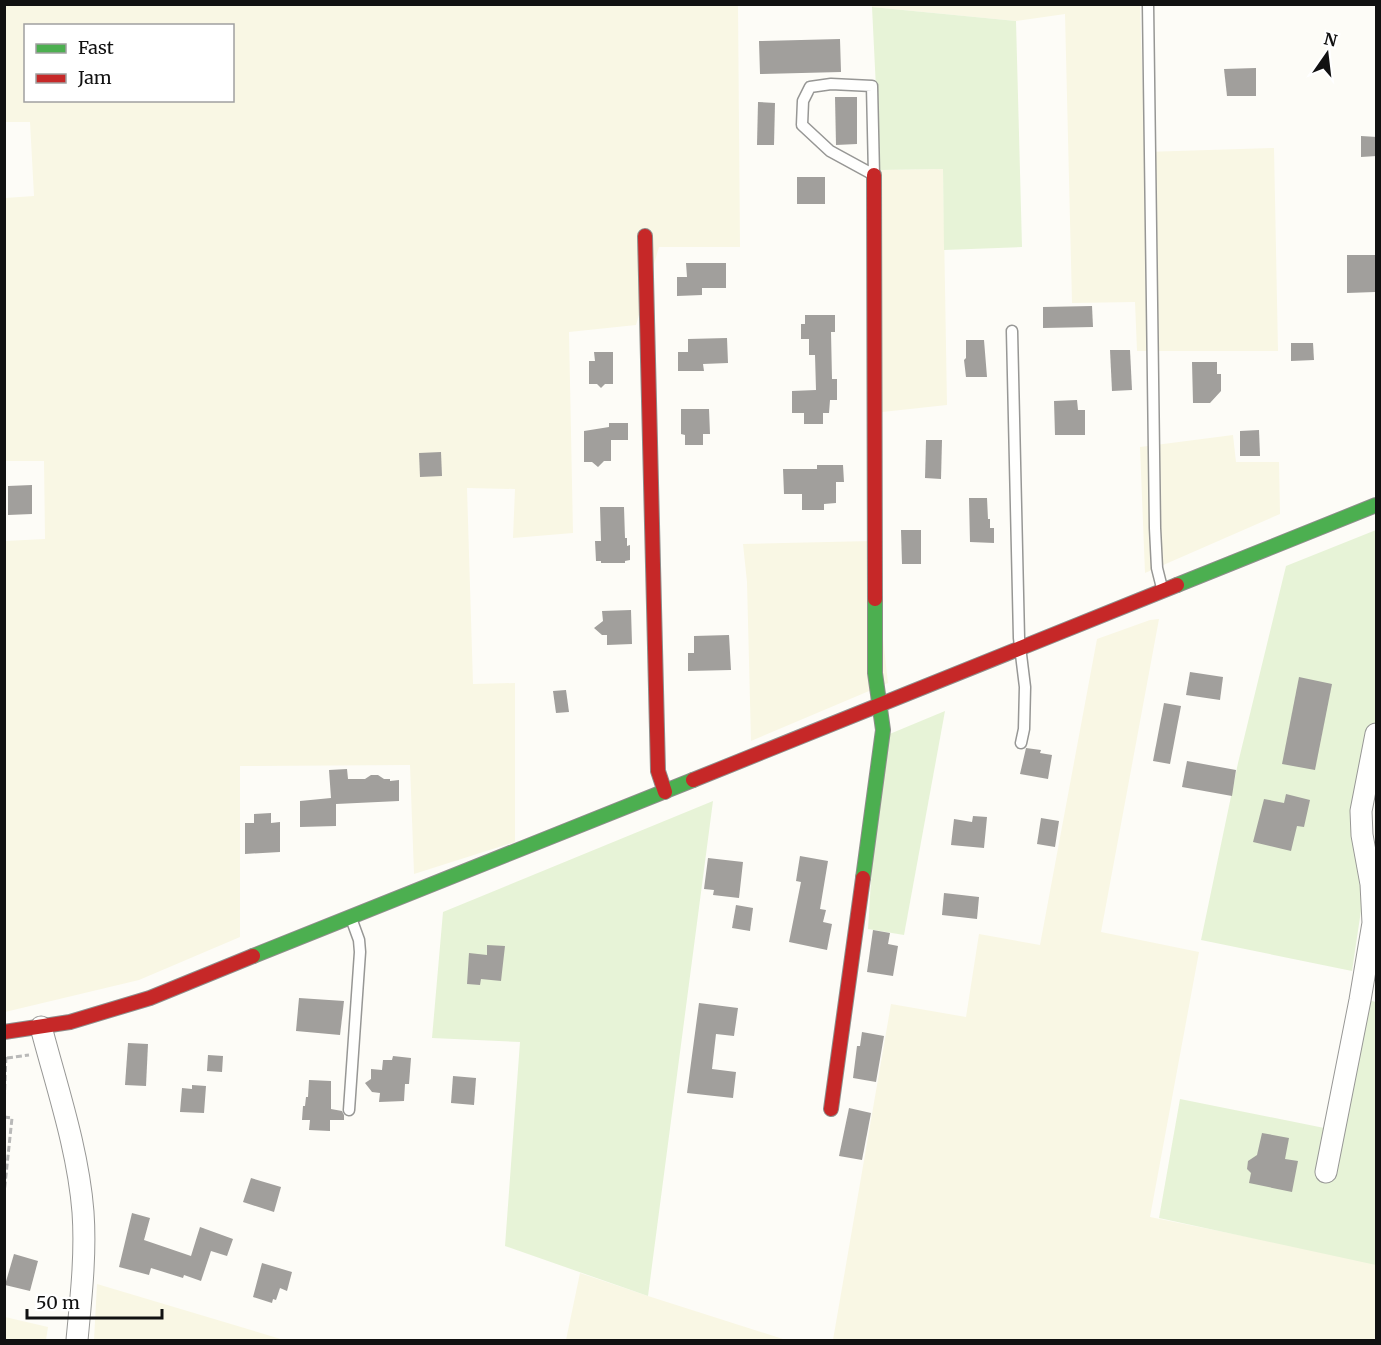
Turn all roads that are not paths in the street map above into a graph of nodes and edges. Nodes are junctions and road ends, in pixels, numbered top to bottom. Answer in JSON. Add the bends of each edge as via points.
{"nodes":[{"id":1,"x":1148,"y":4,"type":"edge"},
{"id":2,"x":874,"y":175,"type":"junction"},
{"id":3,"x":645,"y":236,"type":"dead end"},
{"id":4,"x":1012,"y":331,"type":"dead end"},
{"id":5,"x":1377,"y":505,"type":"edge"},
{"id":6,"x":1164,"y":591,"type":"junction"},
{"id":7,"x":1020,"y":649,"type":"junction"},
{"id":8,"x":880,"y":705,"type":"junction"},
{"id":9,"x":1377,"y":734,"type":"edge"},
{"id":10,"x":1021,"y":743,"type":"dead end"},
{"id":11,"x":665,"y":792,"type":"junction"},
{"id":12,"x":351,"y":917,"type":"junction"},
{"id":13,"x":41,"y":1027,"type":"junction"},
{"id":14,"x":4,"y":1032,"type":"edge"},
{"id":15,"x":831,"y":1109,"type":"dead end"},
{"id":16,"x":349,"y":1110,"type":"dead end"},
{"id":17,"x":1326,"y":1172,"type":"dead end"},
{"id":18,"x":77,"y":1341,"type":"edge"}],
"edges":[{"from":1,"to":6,"type":"lane","via":[[1155,528],[1157,568]]},
{"from":2,"to":2,"type":"lane","via":[[872,86],[810,87],[802,101],[802,125],[831,151]]},
{"from":2,"to":8,"type":"street","via":[[874,673]]},
{"from":3,"to":11,"type":"street","via":[[658,771]]},
{"from":4,"to":7,"type":"lane"},
{"from":5,"to":6,"type":"street"},
{"from":6,"to":7,"type":"street"},
{"from":7,"to":8,"type":"street"},
{"from":7,"to":10,"type":"lane","via":[[1025,687]]},
{"from":8,"to":11,"type":"street"},
{"from":8,"to":15,"type":"street","via":[[882,739]]},
{"from":9,"to":17,"type":"street","via":[[1361,811],[1373,923]]},
{"from":11,"to":12,"type":"street"},
{"from":12,"to":13,"type":"street","via":[[138,1002]]},
{"from":12,"to":16,"type":"lane","via":[[360,951]]},
{"from":13,"to":14,"type":"street"},
{"from":13,"to":18,"type":"street","via":[[74,1152],[83,1209]]}]}
